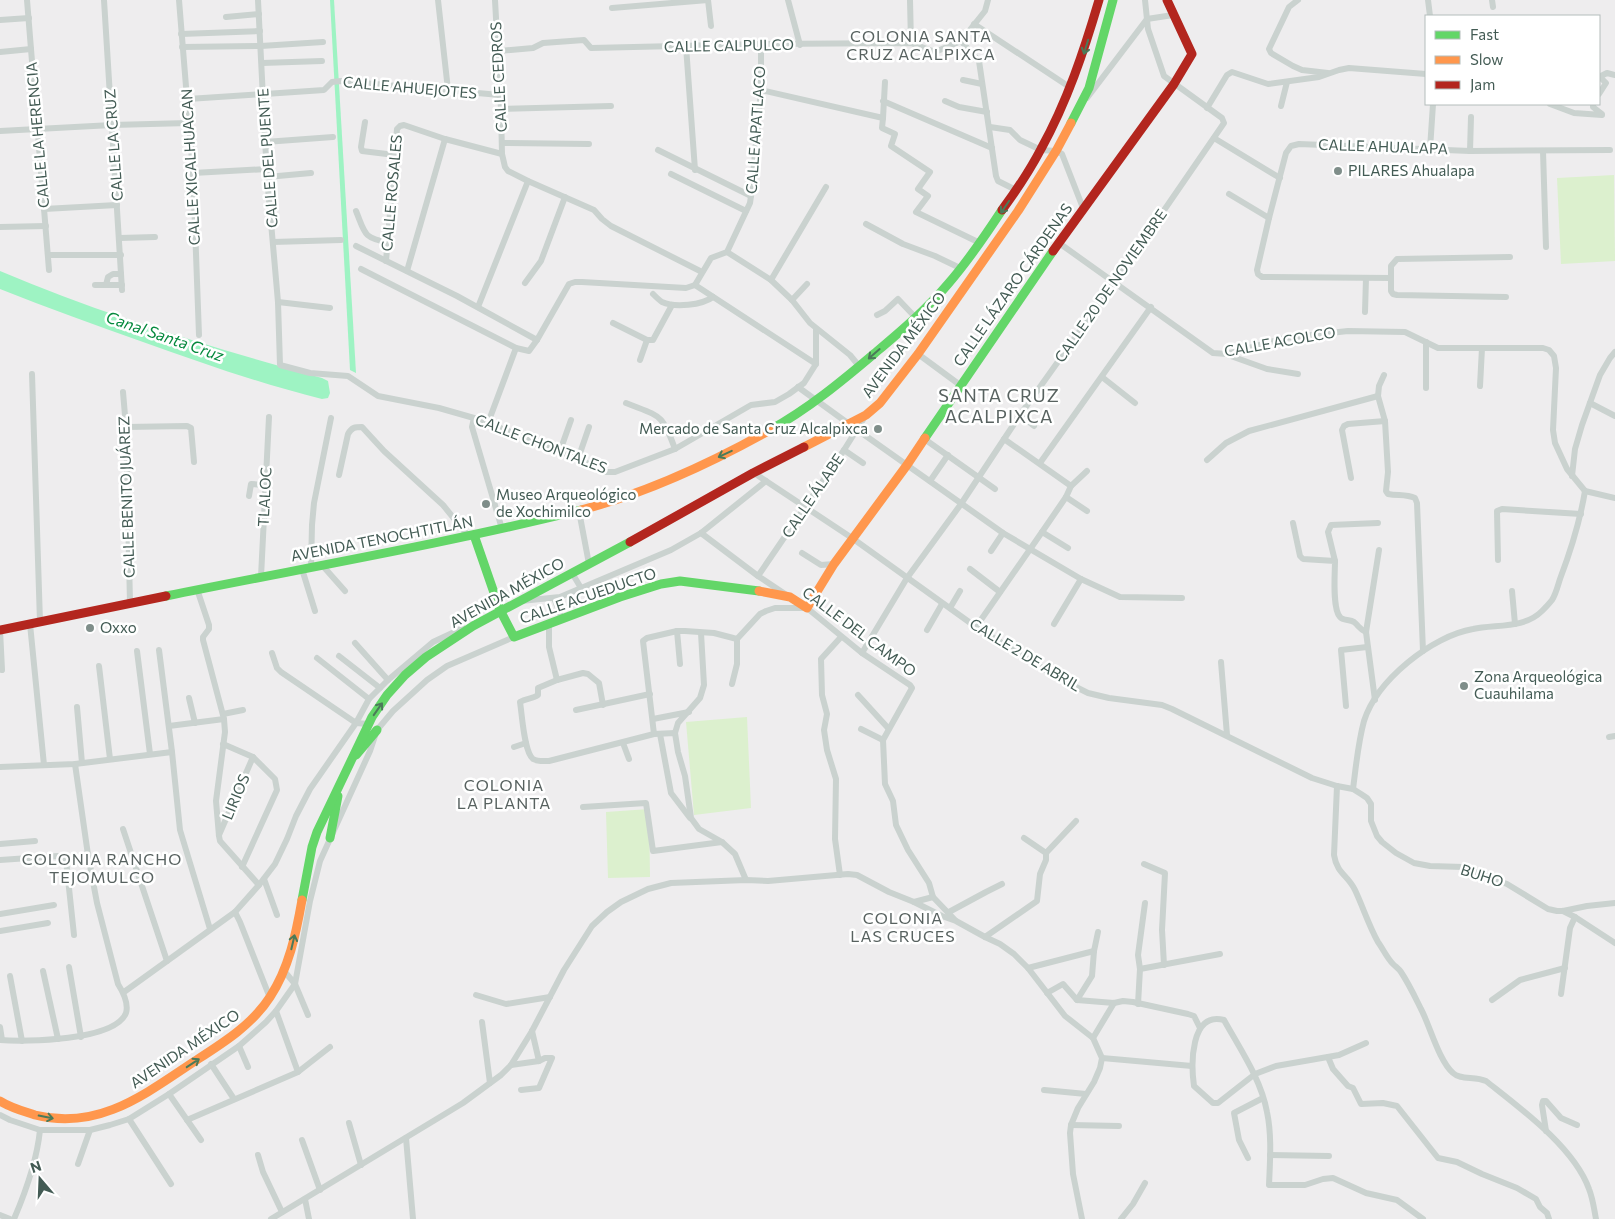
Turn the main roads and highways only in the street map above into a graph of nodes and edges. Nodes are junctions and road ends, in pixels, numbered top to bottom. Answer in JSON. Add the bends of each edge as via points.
{"nodes":[{"id":1,"x":1099,"y":0,"type":"edge"},
{"id":2,"x":1112,"y":0,"type":"edge"},
{"id":3,"x":1167,"y":0,"type":"edge"},
{"id":4,"x":1060,"y":112,"type":"junction"},
{"id":5,"x":1074,"y":115,"type":"junction"},
{"id":6,"x":948,"y":284,"type":"junction"},
{"id":7,"x":961,"y":292,"type":"junction"},
{"id":8,"x":933,"y":301,"type":"junction"},
{"id":9,"x":947,"y":312,"type":"junction"},
{"id":10,"x":471,"y":536,"type":"junction"},
{"id":11,"x":790,"y":597,"type":"joint"},
{"id":12,"x":807,"y":608,"type":"joint"},
{"id":13,"x":500,"y":610,"type":"junction"},
{"id":14,"x":0,"y":630,"type":"edge"},
{"id":15,"x":378,"y":730,"type":"road end"},
{"id":16,"x":351,"y":760,"type":"junction"},
{"id":17,"x":338,"y":792,"type":"junction"},
{"id":18,"x":330,"y":838,"type":"road end"},
{"id":19,"x":2,"y":1103,"type":"edge"}],
"edges":[{"from":1,"to":4,"type":"main road","name":"AVENIDA TENOCHTITLÁN","one_way":true,"via":[[1084,52]]},
{"from":2,"to":5,"type":"main road","name":"AVENIDA MÉXICO","via":[[1089,88]]},
{"from":3,"to":12,"type":"main road","name":"CALLE LÁZARO CÁRDENAS","via":[[1193,52],[1174,84],[852,538]]},
{"from":4,"to":5,"type":"main road"},
{"from":4,"to":6,"type":"main road","name":"AVENIDA TENOCHTITLÁN","one_way":true,"via":[[1016,190]]},
{"from":5,"to":7,"type":"main road","name":"AVENIDA MÉXICO","via":[[1056,151],[1018,211]]},
{"from":6,"to":7,"type":"main road"},
{"from":6,"to":8,"type":"main road","name":"AVENIDA TENOCHTITLÁN"},
{"from":7,"to":9,"type":"main road","name":"AVENIDA MÉXICO"},
{"from":8,"to":9,"type":"main road"},
{"from":8,"to":10,"type":"main road","name":"AVENIDA TENOCHTITLÁN","one_way":true,"via":[[816,400],[788,420],[740,446],[680,475],[606,504]]},
{"from":9,"to":13,"type":"main road","name":"AVENIDA MÉXICO","via":[[880,404],[866,415]]},
{"from":10,"to":13,"type":"main road","name":"CALLE ACUEDUCTO"},
{"from":10,"to":14,"type":"main road","name":"AVENIDA TENOCHTITLÁN"},
{"from":11,"to":12,"type":"main road","name":"CALLE DEL CAMPO"},
{"from":11,"to":13,"type":"main road","name":"CALLE ACUEDUCTO","via":[[680,581],[620,597],[514,637]]},
{"from":16,"to":13,"type":"main road","name":"AVENIDA MÉXICO","one_way":true,"via":[[368,724],[387,695],[415,666]]},
{"from":15,"to":16,"type":"main road"},
{"from":16,"to":17,"type":"main road","name":"AVENIDA MÉXICO"},
{"from":17,"to":18,"type":"main road"},
{"from":19,"to":17,"type":"main road","name":"AVENIDA MÉXICO","one_way":true,"via":[[42,1117],[70,1120],[98,1116],[134,1101],[236,1035],[256,1016],[285,972],[313,844]]}]}
